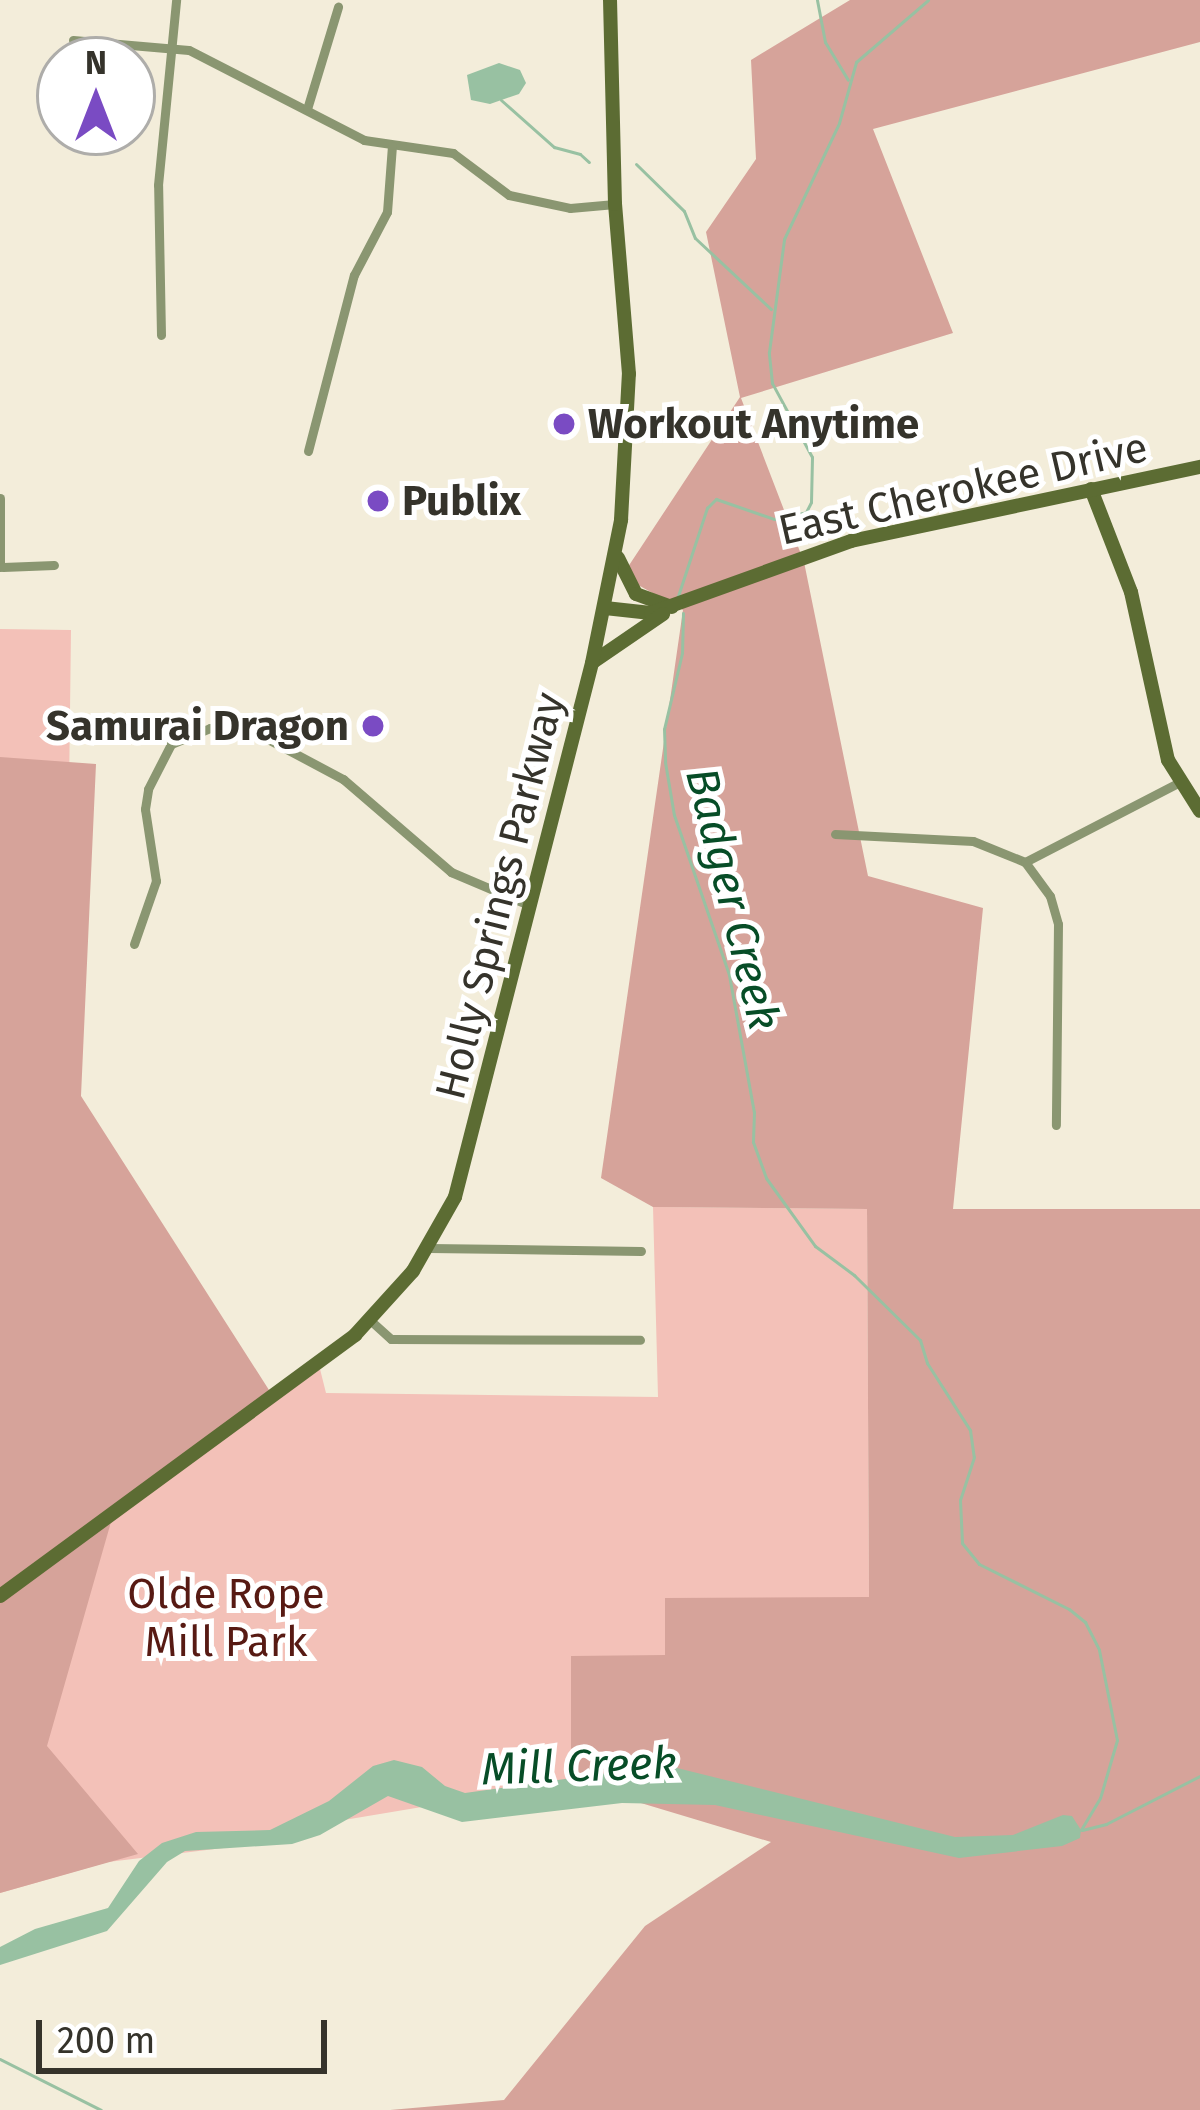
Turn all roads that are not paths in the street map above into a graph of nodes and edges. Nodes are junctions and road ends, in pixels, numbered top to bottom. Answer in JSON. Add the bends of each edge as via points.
{"nodes":[{"id":1,"x":176,"y":0,"type":"edge"},
{"id":2,"x":610,"y":0,"type":"edge"},
{"id":3,"x":338,"y":7,"type":"dead end"},
{"id":4,"x":156,"y":45,"type":"edge"},
{"id":5,"x":175,"y":46,"type":"junction"},
{"id":6,"x":307,"y":109,"type":"junction"},
{"id":7,"x":392,"y":146,"type":"junction"},
{"id":8,"x":615,"y":204,"type":"junction"},
{"id":9,"x":160,"y":335,"type":"dead end"},
{"id":10,"x":308,"y":451,"type":"dead end"},
{"id":11,"x":1200,"y":467,"type":"edge"},
{"id":12,"x":1090,"y":489,"type":"junction"},
{"id":13,"x":0,"y":498,"type":"edge"},
{"id":14,"x":617,"y":552,"type":"junction"},
{"id":15,"x":54,"y":565,"type":"dead end"},
{"id":16,"x":2,"y":567,"type":"edge"},
{"id":17,"x":672,"y":607,"type":"junction"},
{"id":18,"x":605,"y":608,"type":"junction"},
{"id":19,"x":592,"y":663,"type":"junction"},
{"id":20,"x":1178,"y":782,"type":"junction"},
{"id":21,"x":1200,"y":811,"type":"edge"},
{"id":22,"x":835,"y":834,"type":"dead end"},
{"id":23,"x":1025,"y":862,"type":"junction"},
{"id":24,"x":531,"y":906,"type":"junction"},
{"id":25,"x":134,"y":944,"type":"dead end"},
{"id":26,"x":1057,"y":1125,"type":"dead end"},
{"id":27,"x":429,"y":1248,"type":"junction"},
{"id":28,"x":641,"y":1251,"type":"dead end"},
{"id":29,"x":370,"y":1321,"type":"junction"},
{"id":30,"x":640,"y":1340,"type":"dead end"},
{"id":31,"x":0,"y":1596,"type":"edge"}],
"edges":[{"from":1,"to":5,"type":"street"},
{"from":2,"to":8,"type":"main road","name":"Holly Springs Parkway"},
{"from":3,"to":6,"type":"street"},
{"from":4,"to":5,"type":"street"},
{"from":5,"to":6,"type":"street"},
{"from":5,"to":9,"type":"street","via":[[158,184]]},
{"from":6,"to":7,"type":"street"},
{"from":7,"to":8,"type":"street","via":[[453,153],[493,187],[540,205]]},
{"from":7,"to":10,"type":"street","via":[[387,212],[353,275]]},
{"from":8,"to":14,"type":"main road","name":"Holly Springs Parkway","via":[[629,387]]},
{"from":11,"to":12,"type":"main road","name":"East Cherokee Drive"},
{"from":12,"to":17,"type":"main road","name":"East Cherokee Drive","via":[[850,541]]},
{"from":12,"to":20,"type":"main road","via":[[1131,592]]},
{"from":13,"to":16,"type":"street"},
{"from":14,"to":17,"type":"main road","via":[[637,594]]},
{"from":14,"to":18,"type":"main road","name":"Holly Springs Parkway"},
{"from":15,"to":16,"type":"street"},
{"from":17,"to":18,"type":"main road","name":"East Cherokee Drive","via":[[639,614]]},
{"from":17,"to":19,"type":"main road"},
{"from":18,"to":19,"type":"main road","name":"Holly Springs Parkway"},
{"from":19,"to":24,"type":"main road","name":"Holly Springs Parkway"},
{"from":20,"to":21,"type":"main road"},
{"from":20,"to":23,"type":"street"},
{"from":22,"to":23,"type":"street","via":[[973,841]]},
{"from":23,"to":26,"type":"street","via":[[1050,896],[1058,924]]},
{"from":24,"to":25,"type":"street","via":[[452,872],[343,779],[262,736],[210,728],[171,743],[148,789],[156,881]]},
{"from":24,"to":27,"type":"main road","name":"Holly Springs Parkway","via":[[471,1145]]},
{"from":27,"to":28,"type":"street"},
{"from":27,"to":29,"type":"main road","name":"Holly Springs Parkway"},
{"from":29,"to":30,"type":"street","via":[[391,1339]]},
{"from":29,"to":31,"type":"main road","name":"Holly Springs Parkway"}]}
